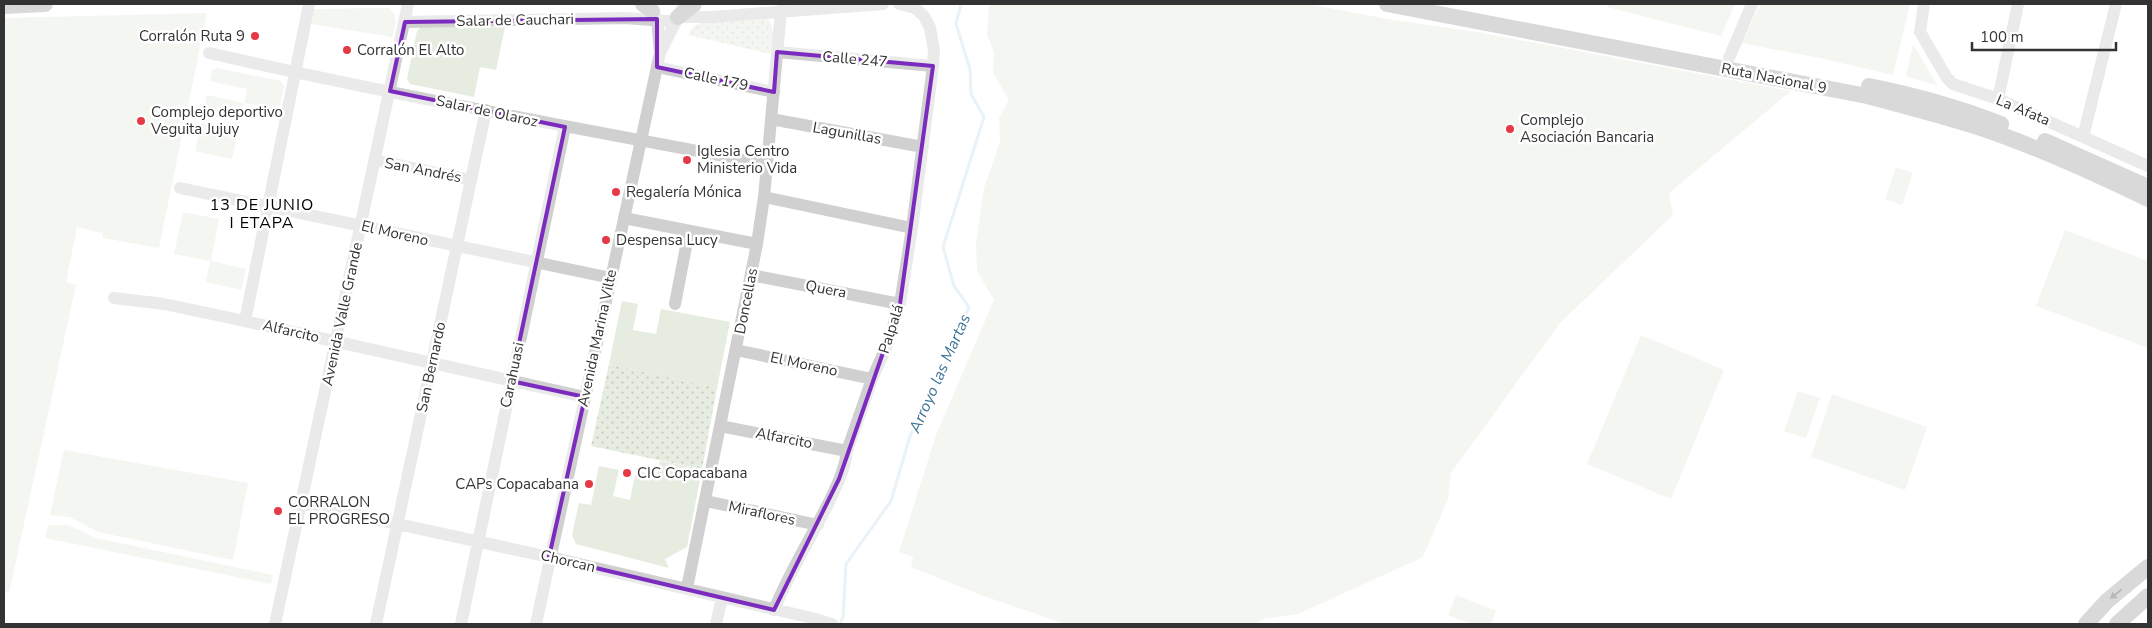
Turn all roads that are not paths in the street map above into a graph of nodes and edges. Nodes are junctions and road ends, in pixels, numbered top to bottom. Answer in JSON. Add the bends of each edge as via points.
{"nodes":[{"id":1,"x":45,"y":4,"type":"edge"},
{"id":2,"x":309,"y":4,"type":"edge"},
{"id":3,"x":408,"y":4,"type":"edge"},
{"id":4,"x":694,"y":4,"type":"edge"},
{"id":5,"x":884,"y":4,"type":"edge"},
{"id":6,"x":899,"y":4,"type":"edge"},
{"id":7,"x":1387,"y":4,"type":"edge"},
{"id":8,"x":1440,"y":4,"type":"edge"},
{"id":9,"x":1752,"y":4,"type":"edge"},
{"id":10,"x":1924,"y":4,"type":"edge"},
{"id":11,"x":2018,"y":4,"type":"edge"},
{"id":12,"x":2116,"y":4,"type":"edge"},
{"id":13,"x":4,"y":6,"type":"edge"},
{"id":14,"x":648,"y":8,"type":"edge"},
{"id":15,"x":680,"y":10,"type":"edge"},
{"id":16,"x":782,"y":10,"type":"junction"},
{"id":17,"x":625,"y":18,"type":"junction"},
{"id":18,"x":405,"y":22,"type":"junction"},
{"id":19,"x":777,"y":52,"type":"junction"},
{"id":20,"x":209,"y":53,"type":"dead end"},
{"id":21,"x":660,"y":53,"type":"junction"},
{"id":22,"x":1729,"y":58,"type":"junction"},
{"id":23,"x":933,"y":66,"type":"junction"},
{"id":24,"x":657,"y":67,"type":"junction"},
{"id":25,"x":296,"y":72,"type":"junction"},
{"id":26,"x":390,"y":91,"type":"junction"},
{"id":27,"x":774,"y":92,"type":"junction"},
{"id":28,"x":1998,"y":99,"type":"junction"},
{"id":29,"x":486,"y":110,"type":"junction"},
{"id":30,"x":771,"y":119,"type":"junction"},
{"id":31,"x":565,"y":127,"type":"junction"},
{"id":32,"x":2083,"y":137,"type":"junction"},
{"id":33,"x":641,"y":141,"type":"junction"},
{"id":34,"x":923,"y":147,"type":"junction"},
{"id":35,"x":375,"y":160,"type":"junction"},
{"id":36,"x":767,"y":164,"type":"junction"},
{"id":37,"x":2148,"y":166,"type":"edge"},
{"id":38,"x":471,"y":180,"type":"junction"},
{"id":39,"x":2148,"y":187,"type":"edge"},
{"id":40,"x":180,"y":188,"type":"dead end"},
{"id":41,"x":764,"y":197,"type":"junction"},
{"id":42,"x":2148,"y":200,"type":"edge"},
{"id":43,"x":268,"y":207,"type":"junction"},
{"id":44,"x":624,"y":218,"type":"junction"},
{"id":45,"x":361,"y":225,"type":"junction"},
{"id":46,"x":912,"y":228,"type":"junction"},
{"id":47,"x":689,"y":231,"type":"junction"},
{"id":48,"x":757,"y":244,"type":"junction"},
{"id":49,"x":456,"y":247,"type":"junction"},
{"id":50,"x":535,"y":263,"type":"junction"},
{"id":51,"x":751,"y":275,"type":"junction"},
{"id":52,"x":610,"y":278,"type":"junction"},
{"id":53,"x":114,"y":298,"type":"dead end"},
{"id":54,"x":675,"y":304,"type":"dead end"},
{"id":55,"x":900,"y":304,"type":"junction"},
{"id":56,"x":245,"y":321,"type":"junction"},
{"id":57,"x":336,"y":341,"type":"junction"},
{"id":58,"x":736,"y":350,"type":"junction"},
{"id":59,"x":432,"y":363,"type":"junction"},
{"id":60,"x":872,"y":378,"type":"junction"},
{"id":61,"x":511,"y":381,"type":"junction"},
{"id":62,"x":585,"y":397,"type":"junction"},
{"id":63,"x":720,"y":426,"type":"junction"},
{"id":64,"x":847,"y":451,"type":"junction"},
{"id":65,"x":706,"y":501,"type":"junction"},
{"id":66,"x":301,"y":503,"type":"junction"},
{"id":67,"x":397,"y":524,"type":"junction"},
{"id":68,"x":818,"y":525,"type":"junction"},
{"id":69,"x":478,"y":541,"type":"junction"},
{"id":70,"x":549,"y":557,"type":"junction"},
{"id":71,"x":2148,"y":567,"type":"edge"},
{"id":72,"x":687,"y":588,"type":"junction"},
{"id":73,"x":2148,"y":596,"type":"edge"},
{"id":74,"x":722,"y":598,"type":"junction"},
{"id":75,"x":774,"y":610,"type":"junction"},
{"id":76,"x":276,"y":624,"type":"edge"},
{"id":77,"x":376,"y":624,"type":"edge"},
{"id":78,"x":461,"y":624,"type":"edge"},
{"id":79,"x":536,"y":624,"type":"edge"},
{"id":80,"x":716,"y":624,"type":"edge"},
{"id":81,"x":832,"y":624,"type":"edge"},
{"id":82,"x":2086,"y":624,"type":"edge"},
{"id":83,"x":2117,"y":624,"type":"edge"}],
"edges":[{"from":1,"to":13,"type":"main road"},
{"from":2,"to":25,"type":"street"},
{"from":3,"to":18,"type":"street","name":"Avenida Valle Grande"},
{"from":4,"to":15,"type":"main road"},
{"from":5,"to":16,"type":"street","name":"Salar de Cauchari"},
{"from":6,"to":23,"type":"street","name":"Palpalá","via":[[915,8],[924,16],[934,50]]},
{"from":7,"to":42,"type":"main road","name":"Ruta Nacional 9","via":[[1867,96],[1931,112],[2032,148]]},
{"from":8,"to":22,"type":"main road","name":"Ruta Nacional 9"},
{"from":9,"to":22,"type":"street"},
{"from":10,"to":28,"type":"street","name":"La Afata","via":[[1920,32],[1947,78],[1953,84]]},
{"from":11,"to":28,"type":"street"},
{"from":12,"to":32,"type":"street"},
{"from":14,"to":15,"type":"street","name":"Salar de Cauchari","via":[[671,21]]},
{"from":14,"to":17,"type":"street"},
{"from":14,"to":17,"type":"street","name":"Salar de Cauchari"},
{"from":14,"to":21,"type":"street","name":"Avenida Marina Vilte"},
{"from":15,"to":16,"type":"street","name":"Salar de Cauchari","via":[[711,17]]},
{"from":15,"to":21,"type":"street","name":"Avenida Marina Vilte"},
{"from":16,"to":19,"type":"street","name":"Doncellas"},
{"from":17,"to":18,"type":"street","name":"Salar de Cauchari"},
{"from":18,"to":26,"type":"street","name":"Avenida Valle Grande"},
{"from":19,"to":23,"type":"street","name":"Calle 247"},
{"from":19,"to":27,"type":"street","name":"Doncellas"},
{"from":20,"to":25,"type":"street","name":"Salar de Olaroz"},
{"from":21,"to":24,"type":"street","name":"Avenida Marina Vilte"},
{"from":22,"to":39,"type":"main road","name":"Ruta Nacional 9","via":[[1906,93],[1950,106],[2028,134]]},
{"from":23,"to":34,"type":"street","name":"Palpalá"},
{"from":24,"to":27,"type":"street","name":"Calle 179"},
{"from":24,"to":33,"type":"street","name":"Avenida Marina Vilte"},
{"from":25,"to":26,"type":"street","name":"Salar de Olaroz"},
{"from":25,"to":43,"type":"street"},
{"from":26,"to":29,"type":"street","name":"Salar de Olaroz"},
{"from":26,"to":35,"type":"street","name":"Avenida Valle Grande"},
{"from":27,"to":30,"type":"street","name":"Doncellas"},
{"from":28,"to":32,"type":"street","name":"La Afata"},
{"from":29,"to":31,"type":"street","name":"Salar de Olaroz"},
{"from":29,"to":38,"type":"street","name":"San Bernardo"},
{"from":30,"to":34,"type":"street","name":"Lagunillas"},
{"from":30,"to":36,"type":"street","name":"Doncellas"},
{"from":31,"to":33,"type":"street","name":"Salar de Olaroz"},
{"from":31,"to":50,"type":"street","name":"Carahuasi"},
{"from":32,"to":37,"type":"street","name":"La Afata"},
{"from":33,"to":36,"type":"street","name":"Salar de Olaroz"},
{"from":33,"to":44,"type":"street","name":"Avenida Marina Vilte"},
{"from":34,"to":46,"type":"street","name":"Palpalá"},
{"from":35,"to":38,"type":"street","name":"San Andrés"},
{"from":35,"to":45,"type":"street","name":"Avenida Valle Grande"},
{"from":36,"to":41,"type":"street","name":"Doncellas"},
{"from":38,"to":49,"type":"street","name":"San Bernardo"},
{"from":40,"to":43,"type":"street","name":"El Moreno"},
{"from":41,"to":46,"type":"street"},
{"from":41,"to":48,"type":"street","name":"Doncellas"},
{"from":43,"to":45,"type":"street","name":"El Moreno"},
{"from":43,"to":56,"type":"street"},
{"from":44,"to":47,"type":"street"},
{"from":44,"to":52,"type":"street","name":"Avenida Marina Vilte"},
{"from":45,"to":49,"type":"street","name":"El Moreno"},
{"from":45,"to":57,"type":"street","name":"Avenida Valle Grande"},
{"from":46,"to":55,"type":"street","name":"Palpalá"},
{"from":47,"to":48,"type":"street"},
{"from":47,"to":54,"type":"street"},
{"from":48,"to":51,"type":"street","name":"Doncellas"},
{"from":49,"to":50,"type":"street","name":"El Moreno"},
{"from":49,"to":59,"type":"street","name":"San Bernardo"},
{"from":50,"to":52,"type":"street","name":"El Moreno"},
{"from":50,"to":61,"type":"street","name":"Carahuasi"},
{"from":51,"to":55,"type":"street","name":"Quera"},
{"from":51,"to":58,"type":"street","name":"Doncellas"},
{"from":52,"to":62,"type":"street","name":"Avenida Marina Vilte"},
{"from":53,"to":56,"type":"street","name":"Alfarcito","via":[[164,304]]},
{"from":55,"to":60,"type":"street","name":"Palpalá","via":[[888,343]]},
{"from":56,"to":57,"type":"street","name":"Alfarcito"},
{"from":57,"to":59,"type":"street","name":"Alfarcito"},
{"from":57,"to":66,"type":"street","name":"Avenida Valle Grande"},
{"from":58,"to":60,"type":"street","name":"El Moreno"},
{"from":58,"to":63,"type":"street","name":"Doncellas"},
{"from":59,"to":61,"type":"street","name":"Alfarcito"},
{"from":59,"to":67,"type":"street","name":"San Bernardo"},
{"from":60,"to":64,"type":"street","name":"Palpalá"},
{"from":61,"to":62,"type":"street","name":"Alfarcito"},
{"from":61,"to":69,"type":"street","name":"Carahuasi"},
{"from":62,"to":70,"type":"street","name":"Avenida Marina Vilte"},
{"from":63,"to":64,"type":"street","name":"Alfarcito"},
{"from":63,"to":65,"type":"street","name":"Doncellas"},
{"from":64,"to":68,"type":"street","name":"Palpalá","via":[[839,479]]},
{"from":65,"to":68,"type":"street","name":"Miraflores"},
{"from":65,"to":72,"type":"street","name":"Doncellas"},
{"from":66,"to":67,"type":"street","name":"Chorcan"},
{"from":66,"to":76,"type":"street","name":"Avenida Valle Grande"},
{"from":67,"to":69,"type":"street","name":"Chorcan"},
{"from":67,"to":77,"type":"street","name":"San Bernardo"},
{"from":68,"to":75,"type":"street","name":"Palpalá","via":[[783,587]]},
{"from":69,"to":70,"type":"street","name":"Chorcan"},
{"from":69,"to":78,"type":"street","name":"Carahuasi"},
{"from":70,"to":72,"type":"street","name":"Chorcan"},
{"from":70,"to":79,"type":"street","name":"Avenida Marina Vilte"},
{"from":71,"to":82,"type":"main road","one_way":true,"via":[[2107,601]]},
{"from":72,"to":74,"type":"street","name":"Chorcan"},
{"from":73,"to":83,"type":"main road"},
{"from":74,"to":75,"type":"street","name":"Chorcan"},
{"from":74,"to":80,"type":"street"},
{"from":75,"to":81,"type":"street","name":"Chorcan"}]}
